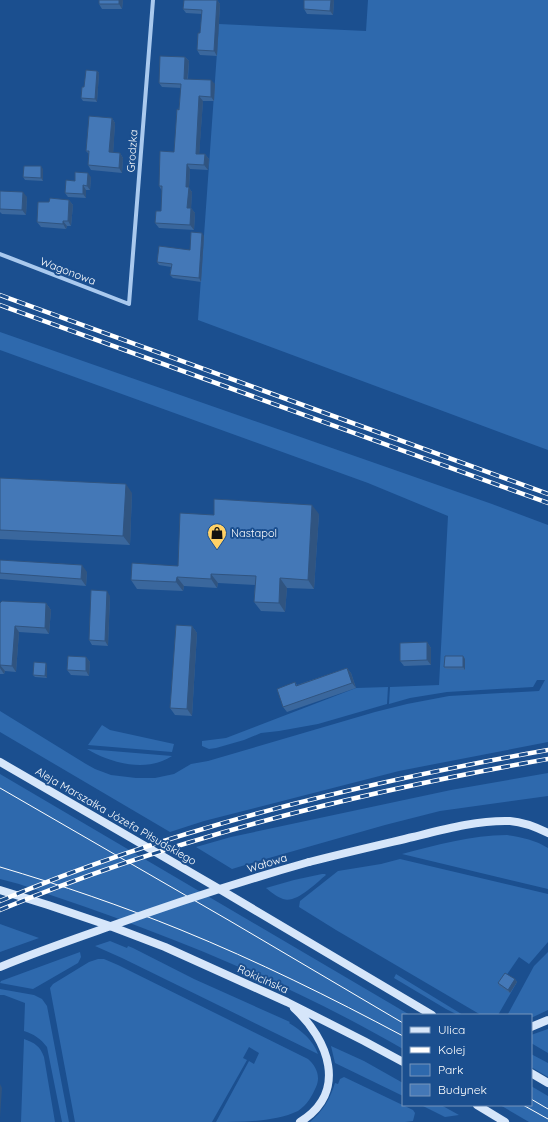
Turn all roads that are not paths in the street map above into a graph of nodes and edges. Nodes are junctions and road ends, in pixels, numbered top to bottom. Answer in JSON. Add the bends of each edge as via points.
{"nodes":[{"id":1,"x":153,"y":0,"type":"edge"},
{"id":2,"x":0,"y":254,"type":"edge"},
{"id":3,"x":129,"y":304,"type":"joint"},
{"id":4,"x":0,"y":762,"type":"edge"},
{"id":5,"x":548,"y":833,"type":"edge"},
{"id":6,"x":0,"y":890,"type":"edge"},
{"id":7,"x":0,"y":967,"type":"edge"},
{"id":8,"x":287,"y":1002,"type":"junction"},
{"id":9,"x":430,"y":1014,"type":"edge"},
{"id":10,"x":548,"y":1020,"type":"edge"},
{"id":11,"x":532,"y":1027,"type":"edge"},
{"id":12,"x":402,"y":1061,"type":"edge"},
{"id":13,"x":532,"y":1074,"type":"edge"},
{"id":14,"x":548,"y":1083,"type":"edge"},
{"id":15,"x":478,"y":1106,"type":"edge"},
{"id":16,"x":300,"y":1122,"type":"edge"},
{"id":17,"x":505,"y":1122,"type":"edge"}],
"edges":[{"from":1,"to":3,"type":"street","name":"Grodzka"},
{"from":2,"to":3,"type":"street","name":"Wagonowa"},
{"from":4,"to":9,"type":"main road","name":"Aleja Marszałka Józefa Piłsudskiego"},
{"from":5,"to":7,"type":"main road","name":"Wałowa","bridge":true,"via":[[517,822],[484,822],[309,862],[146,913]]},
{"from":6,"to":8,"type":"main road","name":"Rokicińska","via":[[165,947]]},
{"from":8,"to":12,"type":"main road","name":"Rokicińska"},
{"from":8,"to":16,"type":"main road","via":[[314,1031],[323,1047],[328,1064],[328,1081],[324,1095],[315,1110]]},
{"from":10,"to":11,"type":"main road"},
{"from":13,"to":14,"type":"main road"},
{"from":15,"to":17,"type":"main road"}]}
